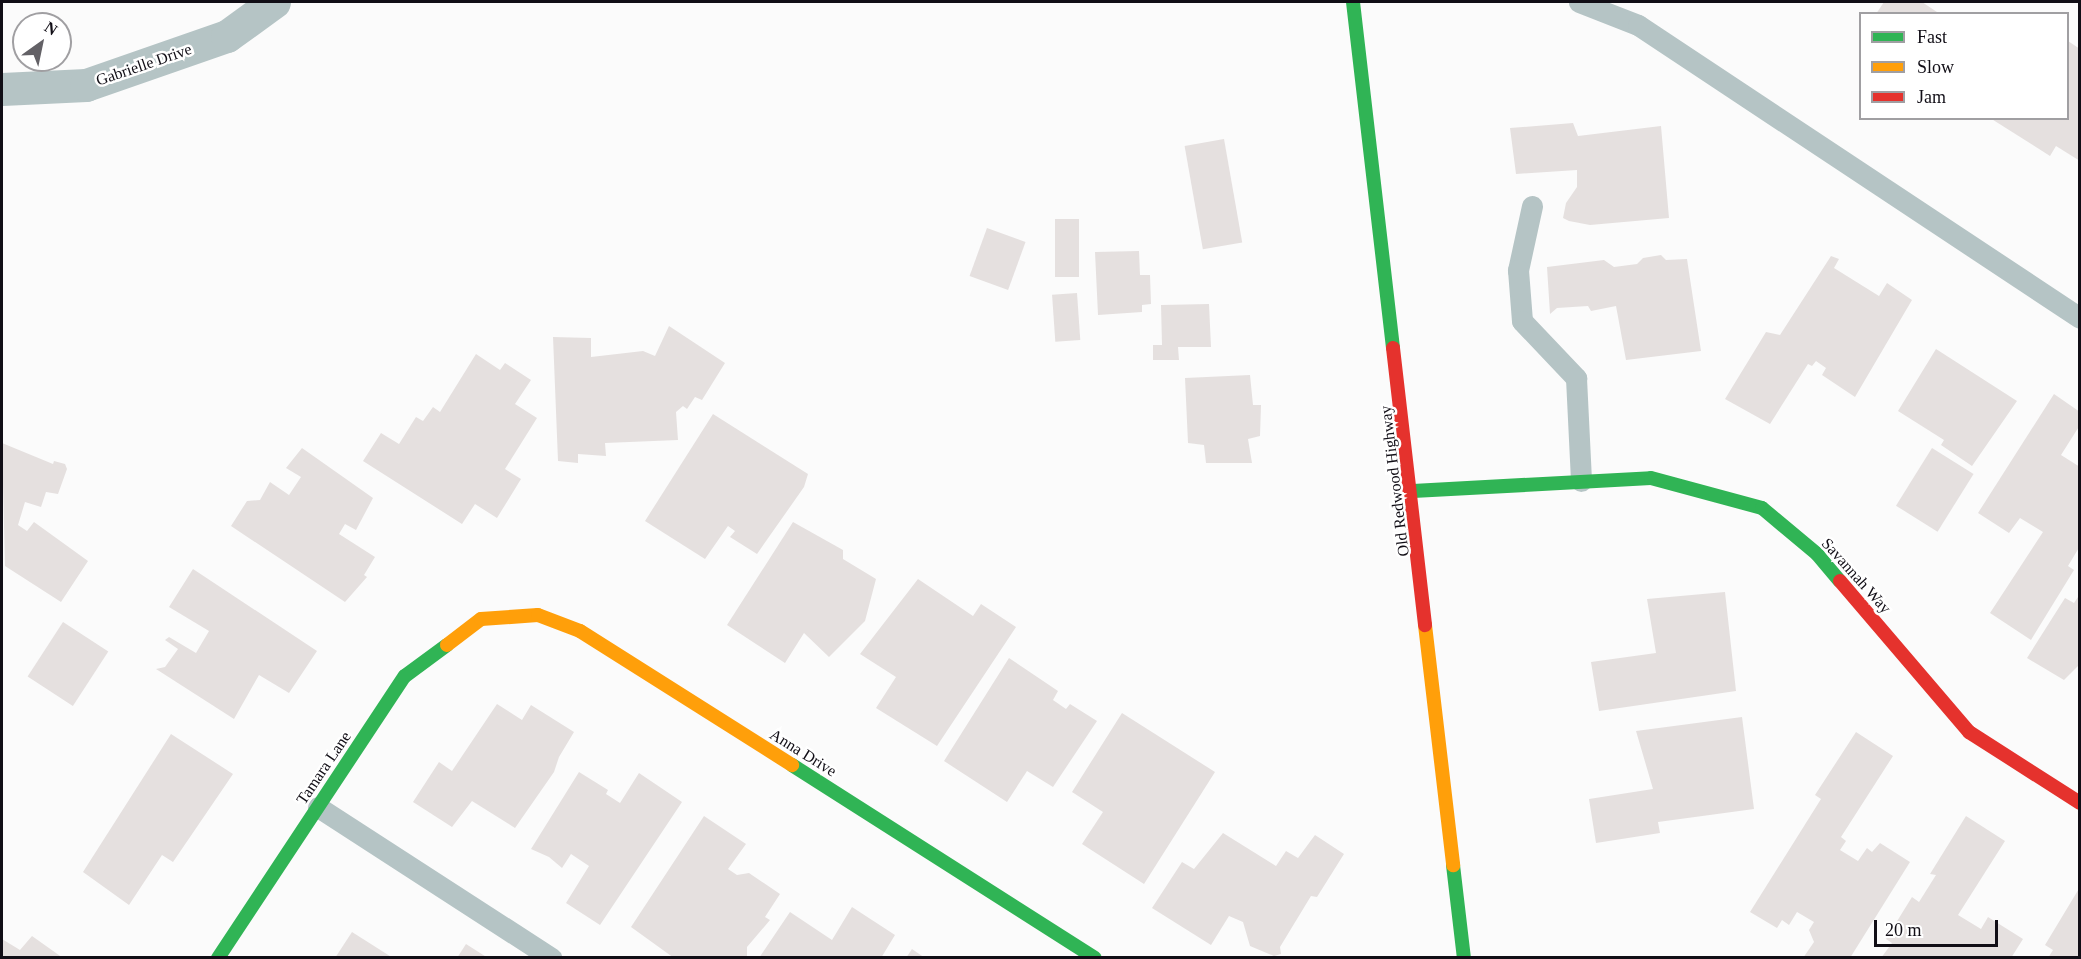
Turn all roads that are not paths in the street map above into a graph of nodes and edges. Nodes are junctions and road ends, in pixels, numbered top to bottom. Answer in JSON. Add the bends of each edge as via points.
{"nodes":[{"id":1,"x":274,"y":2,"type":"edge"},
{"id":2,"x":1353,"y":2,"type":"edge"},
{"id":3,"x":1579,"y":2,"type":"edge"},
{"id":4,"x":2,"y":89,"type":"edge"},
{"id":5,"x":1532,"y":206,"type":"dead end"},
{"id":6,"x":2079,"y":318,"type":"edge"},
{"id":7,"x":1581,"y":481,"type":"junction"},
{"id":8,"x":1413,"y":490,"type":"junction"},
{"id":9,"x":481,"y":619,"type":"joint"},
{"id":10,"x":2079,"y":803,"type":"edge"},
{"id":11,"x":318,"y":807,"type":"junction"},
{"id":12,"x":218,"y":957,"type":"edge"},
{"id":13,"x":551,"y":957,"type":"edge"},
{"id":14,"x":1095,"y":957,"type":"edge"},
{"id":15,"x":1464,"y":957,"type":"edge"}],
"edges":[{"from":1,"to":4,"type":"street","name":"Gabrielle Drive","via":[[227,36],[86,85]]},
{"from":2,"to":8,"type":"street","name":"Old Redwood Highway"},
{"from":3,"to":6,"type":"lane","via":[[1638,25]]},
{"from":5,"to":7,"type":"lane","via":[[1518,270],[1522,321],[1576,378]]},
{"from":7,"to":8,"type":"street","name":"Savannah Way"},
{"from":7,"to":10,"type":"street","name":"Savannah Way","via":[[1651,478],[1762,508],[1817,554],[1969,732]]},
{"from":8,"to":15,"type":"street","name":"Old Redwood Highway"},
{"from":9,"to":11,"type":"street","name":"Tamara Lane","via":[[405,676]]},
{"from":9,"to":14,"type":"street","name":"Anna Drive","via":[[537,615],[580,631]]},
{"from":11,"to":12,"type":"street","name":"Tamara Lane"},
{"from":11,"to":13,"type":"lane"}]}
